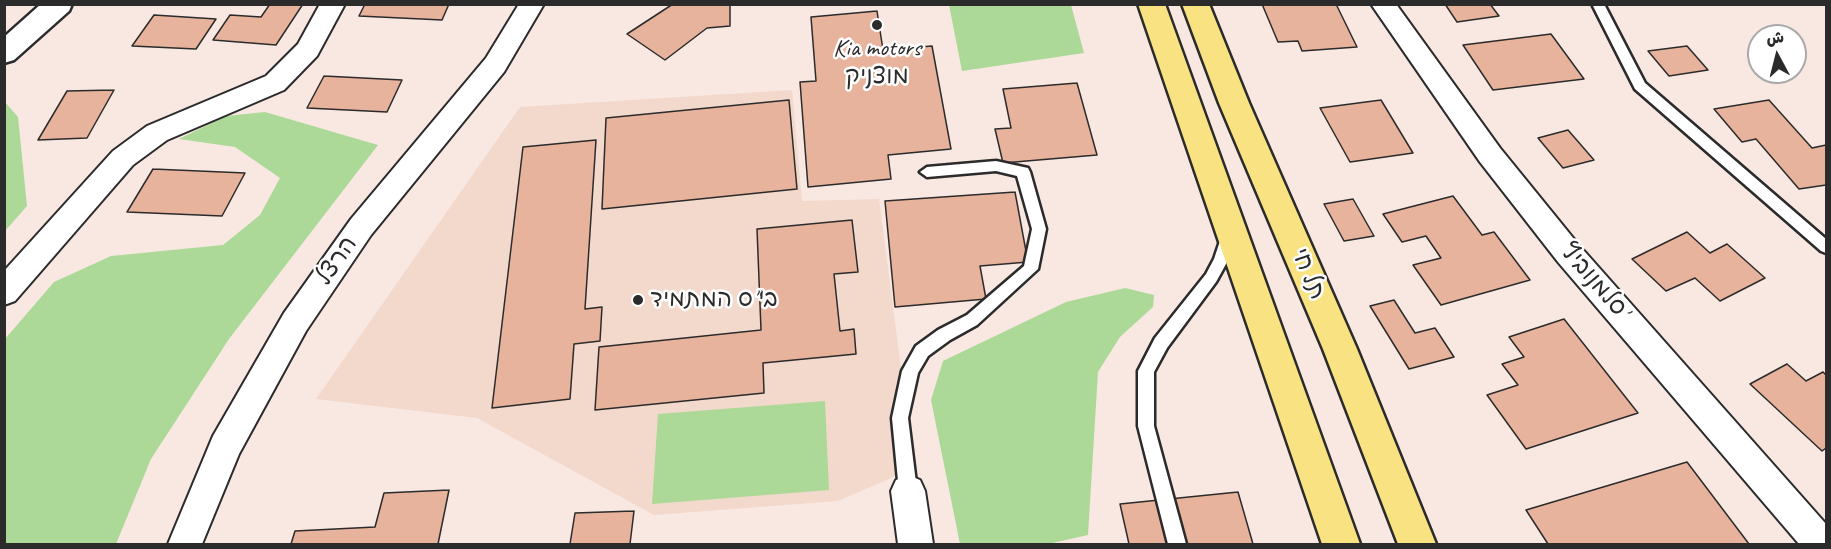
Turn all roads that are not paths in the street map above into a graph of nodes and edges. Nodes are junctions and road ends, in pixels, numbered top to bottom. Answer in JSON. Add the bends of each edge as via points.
{"nodes":[{"id":1,"x":59,"y":4,"type":"edge"},
{"id":2,"x":333,"y":4,"type":"edge"},
{"id":3,"x":532,"y":4,"type":"edge"},
{"id":4,"x":1151,"y":4,"type":"edge"},
{"id":5,"x":1195,"y":4,"type":"edge"},
{"id":6,"x":1383,"y":4,"type":"edge"},
{"id":7,"x":1598,"y":4,"type":"edge"},
{"id":8,"x":4,"y":53,"type":"edge"},
{"id":9,"x":927,"y":172,"type":"dead end"},
{"id":10,"x":1230,"y":230,"type":"junction"},
{"id":11,"x":1827,"y":247,"type":"edge"},
{"id":12,"x":4,"y":292,"type":"edge"},
{"id":13,"x":908,"y":491,"type":"joint"},
{"id":14,"x":184,"y":544,"type":"edge"},
{"id":15,"x":916,"y":544,"type":"edge"},
{"id":16,"x":1177,"y":544,"type":"edge"},
{"id":17,"x":1341,"y":544,"type":"edge"},
{"id":18,"x":1417,"y":544,"type":"edge"},
{"id":19,"x":1821,"y":544,"type":"edge"}],
"edges":[{"from":1,"to":8,"type":"street"},
{"from":2,"to":12,"type":"street","via":[[308,50],[275,83],[158,133],[123,158]]},
{"from":3,"to":14,"type":"street","name":"הרצל","via":[[495,65],[362,227],[295,322],[225,447]]},
{"from":4,"to":10,"type":"highway"},
{"from":5,"to":18,"type":"highway","name":"תל חי"},
{"from":6,"to":19,"type":"street","name":"סלמנוביץ'","via":[[1490,155],[1568,253]]},
{"from":7,"to":11,"type":"lane","via":[[1640,86]]},
{"from":9,"to":13,"type":"lane","via":[[996,166],[1023,172],[1039,229],[1030,269],[972,320],[922,351],[910,371],[900,418]]},
{"from":10,"to":16,"type":"lane","via":[[1211,279],[1161,343],[1146,371],[1146,426]]},
{"from":10,"to":17,"type":"highway"},
{"from":13,"to":15,"type":"street"}]}
